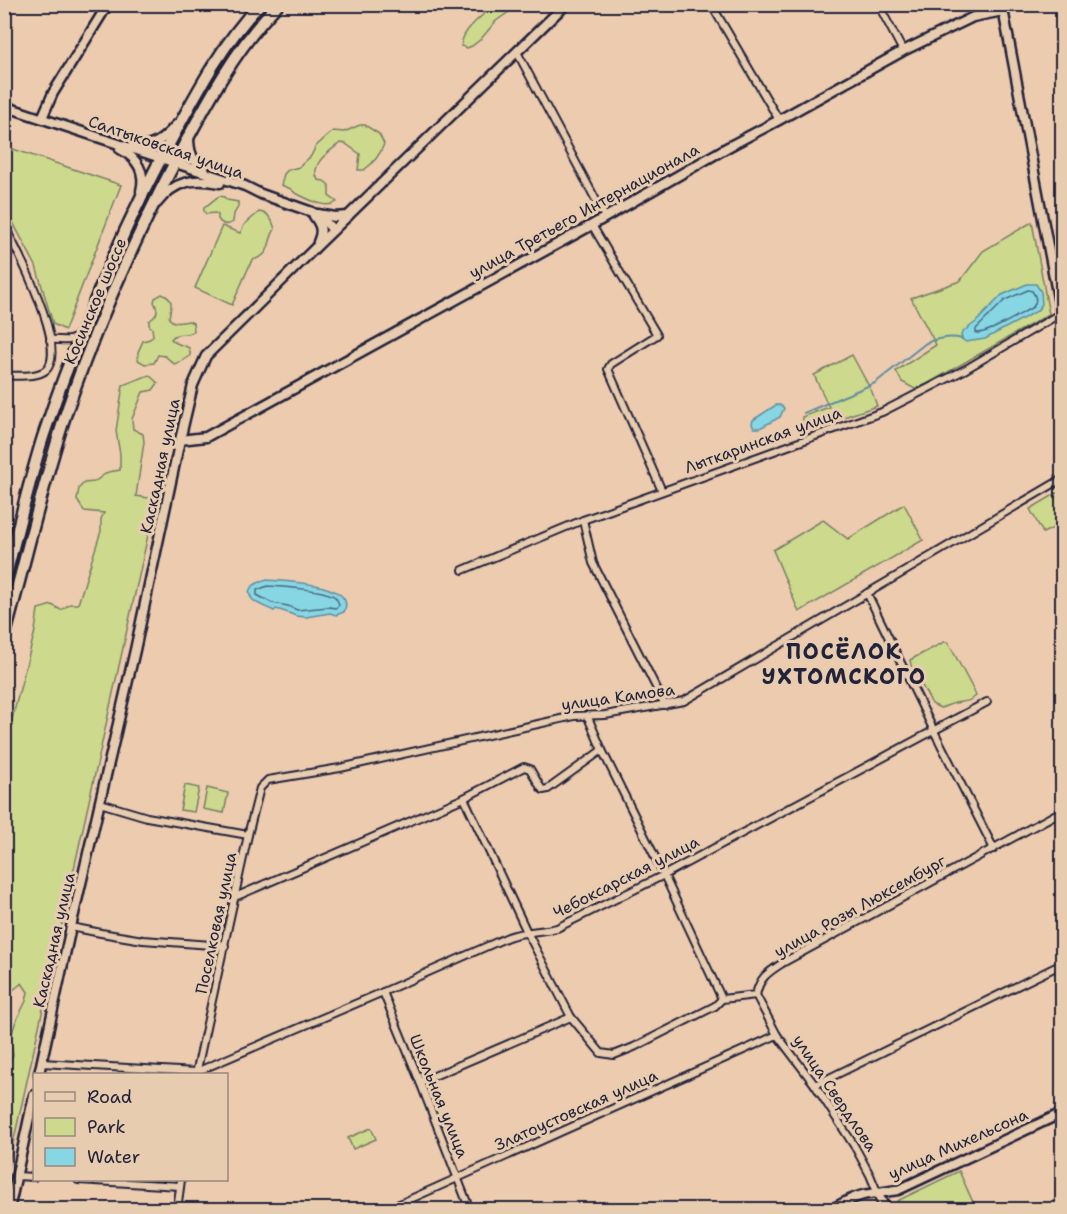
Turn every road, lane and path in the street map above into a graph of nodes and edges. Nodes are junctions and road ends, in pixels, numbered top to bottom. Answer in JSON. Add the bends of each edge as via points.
{"nodes":[{"id":1,"x":260,"y":4,"type":"edge"},
{"id":2,"x":278,"y":4,"type":"edge"},
{"id":3,"x":566,"y":4,"type":"edge"},
{"id":4,"x":711,"y":4,"type":"edge"},
{"id":5,"x":878,"y":4,"type":"edge"},
{"id":6,"x":1021,"y":4,"type":"edge"},
{"id":7,"x":103,"y":6,"type":"edge"},
{"id":8,"x":1003,"y":8,"type":"edge"},
{"id":9,"x":903,"y":51,"type":"junction"},
{"id":10,"x":517,"y":52,"type":"junction"},
{"id":11,"x":4,"y":106,"type":"edge"},
{"id":12,"x":184,"y":117,"type":"junction"},
{"id":13,"x":42,"y":118,"type":"junction"},
{"id":14,"x":779,"y":120,"type":"junction"},
{"id":15,"x":189,"y":137,"type":"junction"},
{"id":16,"x":120,"y":147,"type":"junction"},
{"id":17,"x":160,"y":160,"type":"junction"},
{"id":18,"x":174,"y":165,"type":"junction"},
{"id":19,"x":223,"y":181,"type":"junction"},
{"id":20,"x":135,"y":208,"type":"junction"},
{"id":21,"x":312,"y":212,"type":"junction"},
{"id":22,"x":148,"y":216,"type":"junction"},
{"id":23,"x":348,"y":216,"type":"junction"},
{"id":24,"x":605,"y":217,"type":"junction"},
{"id":25,"x":4,"y":225,"type":"edge"},
{"id":26,"x":592,"y":225,"type":"junction"},
{"id":27,"x":333,"y":230,"type":"junction"},
{"id":28,"x":317,"y":246,"type":"junction"},
{"id":29,"x":1062,"y":316,"type":"edge"},
{"id":30,"x":82,"y":330,"type":"junction"},
{"id":31,"x":50,"y":340,"type":"junction"},
{"id":32,"x":65,"y":341,"type":"junction"},
{"id":33,"x":70,"y":361,"type":"junction"},
{"id":34,"x":4,"y":376,"type":"edge"},
{"id":35,"x":180,"y":440,"type":"junction"},
{"id":36,"x":1062,"y":479,"type":"edge"},
{"id":37,"x":662,"y":491,"type":"junction"},
{"id":38,"x":583,"y":520,"type":"junction"},
{"id":39,"x":463,"y":570,"type":"dead end"},
{"id":40,"x":4,"y":582,"type":"edge"},
{"id":41,"x":867,"y":593,"type":"junction"},
{"id":42,"x":4,"y":638,"type":"edge"},
{"id":43,"x":987,"y":702,"type":"dead end"},
{"id":44,"x":665,"y":705,"type":"junction"},
{"id":45,"x":587,"y":715,"type":"junction"},
{"id":46,"x":934,"y":731,"type":"junction"},
{"id":47,"x":602,"y":750,"type":"junction"},
{"id":48,"x":268,"y":780,"type":"joint"},
{"id":49,"x":464,"y":798,"type":"junction"},
{"id":50,"x":100,"y":803,"type":"junction"},
{"id":51,"x":1062,"y":811,"type":"edge"},
{"id":52,"x":248,"y":835,"type":"junction"},
{"id":53,"x":994,"y":849,"type":"junction"},
{"id":54,"x":664,"y":875,"type":"junction"},
{"id":55,"x":236,"y":897,"type":"junction"},
{"id":56,"x":71,"y":927,"type":"junction"},
{"id":57,"x":527,"y":932,"type":"junction"},
{"id":58,"x":225,"y":946,"type":"junction"},
{"id":59,"x":1062,"y":964,"type":"edge"},
{"id":60,"x":383,"y":993,"type":"junction"},
{"id":61,"x":756,"y":995,"type":"junction"},
{"id":62,"x":722,"y":999,"type":"junction"},
{"id":63,"x":570,"y":1017,"type":"junction"},
{"id":64,"x":777,"y":1035,"type":"junction"},
{"id":65,"x":42,"y":1063,"type":"junction"},
{"id":66,"x":39,"y":1073,"type":"edge"},
{"id":67,"x":196,"y":1073,"type":"edge"},
{"id":68,"x":420,"y":1082,"type":"junction"},
{"id":69,"x":815,"y":1085,"type":"junction"},
{"id":70,"x":33,"y":1100,"type":"edge"},
{"id":71,"x":1062,"y":1113,"type":"edge"},
{"id":72,"x":16,"y":1176,"type":"junction"},
{"id":73,"x":33,"y":1177,"type":"edge"},
{"id":74,"x":457,"y":1177,"type":"junction"},
{"id":75,"x":129,"y":1181,"type":"edge"},
{"id":76,"x":180,"y":1183,"type":"edge"},
{"id":77,"x":878,"y":1194,"type":"junction"},
{"id":78,"x":9,"y":1209,"type":"edge"},
{"id":79,"x":177,"y":1209,"type":"edge"},
{"id":80,"x":386,"y":1209,"type":"edge"},
{"id":81,"x":470,"y":1209,"type":"edge"},
{"id":82,"x":830,"y":1209,"type":"edge"},
{"id":83,"x":886,"y":1209,"type":"edge"}],
"edges":[{"from":1,"to":12,"type":"highway","name":"Косинское шоссе","via":[[226,47]]},
{"from":2,"to":15,"type":"highway","name":"Косинское шоссе","via":[[240,51]]},
{"from":3,"to":10,"type":"street","name":"Каскадная улица"},
{"from":4,"to":14,"type":"street"},
{"from":5,"to":9,"type":"street"},
{"from":6,"to":8,"type":"street"},
{"from":7,"to":13,"type":"street"},
{"from":8,"to":9,"type":"street","name":"улица Третьего Интернационала","via":[[974,17]]},
{"from":8,"to":29,"type":"street"},
{"from":9,"to":14,"type":"street","name":"улица Третьего Интернационала"},
{"from":10,"to":23,"type":"street","name":"Каскадная улица"},
{"from":10,"to":24,"type":"street"},
{"from":11,"to":13,"type":"street","name":"Салтыковская улица"},
{"from":12,"to":16,"type":"street","via":[[156,143]]},
{"from":12,"to":17,"type":"highway","name":"Косинское шоссе"},
{"from":13,"to":16,"type":"street","name":"Салтыковская улица"},
{"from":14,"to":24,"type":"street","name":"улица Третьего Интернационала"},
{"from":15,"to":18,"type":"highway","name":"Косинское шоссе"},
{"from":15,"to":19,"type":"street","via":[[195,163]]},
{"from":16,"to":17,"type":"street","name":"Салтыковская улица"},
{"from":16,"to":20,"type":"street","via":[[141,170],[143,184]]},
{"from":17,"to":18,"type":"street","name":"Салтыковская улица"},
{"from":17,"to":20,"type":"highway","name":"Косинское шоссе"},
{"from":18,"to":19,"type":"street","name":"Салтыковская улица"},
{"from":18,"to":22,"type":"highway","name":"Косинское шоссе"},
{"from":19,"to":21,"type":"street","name":"Салтыковская улица"},
{"from":19,"to":22,"type":"street","via":[[180,184],[159,200]]},
{"from":20,"to":30,"type":"highway","name":"Косинское шоссе"},
{"from":21,"to":23,"type":"street"},
{"from":21,"to":27,"type":"street","name":"Салтыковская улица"},
{"from":21,"to":28,"type":"street","via":[[321,230]]},
{"from":22,"to":42,"type":"highway","name":"Косинское шоссе","via":[[67,411]]},
{"from":23,"to":27,"type":"street","name":"Каскадная улица"},
{"from":24,"to":26,"type":"street","name":"улица Третьего Интернационала"},
{"from":25,"to":31,"type":"street","via":[[34,287]]},
{"from":26,"to":35,"type":"street","name":"улица Третьего Интернационала","via":[[206,437]]},
{"from":26,"to":37,"type":"street","via":[[657,335],[611,364],[608,371]]},
{"from":27,"to":28,"type":"street","name":"Каскадная улица"},
{"from":28,"to":35,"type":"street","name":"Каскадная улица","via":[[206,356],[193,385]]},
{"from":29,"to":37,"type":"street","name":"Лыткаринская улица","via":[[882,412]]},
{"from":30,"to":32,"type":"street","via":[[76,338]]},
{"from":30,"to":33,"type":"highway","name":"Косинское шоссе"},
{"from":31,"to":32,"type":"street"},
{"from":31,"to":34,"type":"street","via":[[51,360],[45,371]]},
{"from":32,"to":33,"type":"street","via":[[70,348]]},
{"from":33,"to":40,"type":"highway","name":"Косинское шоссе","via":[[43,438]]},
{"from":35,"to":50,"type":"street","name":"Каскадная улица"},
{"from":36,"to":41,"type":"street","name":"улица Камова"},
{"from":37,"to":38,"type":"street","name":"Лыткаринская улица"},
{"from":38,"to":39,"type":"street","name":"Лыткаринская улица"},
{"from":38,"to":44,"type":"street","via":[[593,563]]},
{"from":41,"to":44,"type":"street","name":"улица Камова","via":[[684,701]]},
{"from":41,"to":46,"type":"street"},
{"from":43,"to":46,"type":"street","name":"Чебоксарская улица"},
{"from":44,"to":45,"type":"street","name":"улица Камова"},
{"from":45,"to":47,"type":"street"},
{"from":45,"to":48,"type":"street","name":"улица Камова"},
{"from":46,"to":53,"type":"street"},
{"from":46,"to":54,"type":"street","name":"Чебоксарская улица"},
{"from":47,"to":49,"type":"street","via":[[546,790],[526,767]]},
{"from":47,"to":54,"type":"street"},
{"from":48,"to":52,"type":"street","name":"Поселковая улица","via":[[260,788]]},
{"from":49,"to":55,"type":"street"},
{"from":49,"to":57,"type":"street"},
{"from":50,"to":52,"type":"street","via":[[147,817]]},
{"from":50,"to":56,"type":"street","name":"Каскадная улица"},
{"from":51,"to":53,"type":"street","name":"улица Розы Люксембург"},
{"from":52,"to":55,"type":"street","name":"Поселковая улица"},
{"from":53,"to":61,"type":"street","name":"улица Розы Люксембург","via":[[784,962],[762,978]]},
{"from":54,"to":57,"type":"street","name":"Чебоксарская улица","via":[[557,928]]},
{"from":54,"to":62,"type":"street"},
{"from":55,"to":58,"type":"street","name":"Поселковая улица"},
{"from":56,"to":58,"type":"street","via":[[134,939]]},
{"from":56,"to":65,"type":"street","name":"Каскадная улица"},
{"from":57,"to":60,"type":"street","name":"Чебоксарская улица"},
{"from":57,"to":63,"type":"street"},
{"from":58,"to":67,"type":"street","name":"Поселковая улица"},
{"from":59,"to":69,"type":"street"},
{"from":60,"to":67,"type":"street","name":"Чебоксарская улица"},
{"from":60,"to":68,"type":"street","name":"Школьная улица"},
{"from":61,"to":62,"type":"street"},
{"from":61,"to":64,"type":"street","name":"улица Свердлова"},
{"from":62,"to":63,"type":"street","via":[[614,1055],[602,1053]]},
{"from":63,"to":68,"type":"street"},
{"from":64,"to":69,"type":"street","name":"улица Свердлова"},
{"from":64,"to":74,"type":"street","name":"Златоустовская улица"},
{"from":65,"to":66,"type":"street","name":"Каскадная улица"},
{"from":65,"to":67,"type":"street"},
{"from":68,"to":74,"type":"street","name":"Школьная улица"},
{"from":69,"to":77,"type":"street","name":"улица Свердлова","via":[[855,1147]]},
{"from":70,"to":72,"type":"street"},
{"from":71,"to":77,"type":"street","name":"улица Михельсона","via":[[898,1190]]},
{"from":72,"to":73,"type":"street"},
{"from":72,"to":78,"type":"street"},
{"from":74,"to":80,"type":"street","name":"Златоустовская улица"},
{"from":74,"to":81,"type":"street","name":"Школьная улица"},
{"from":75,"to":76,"type":"street"},
{"from":76,"to":79,"type":"street"},
{"from":77,"to":82,"type":"street","name":"улица Михельсона","via":[[851,1199]]},
{"from":77,"to":83,"type":"street","name":"улица Свердлова"}]}
